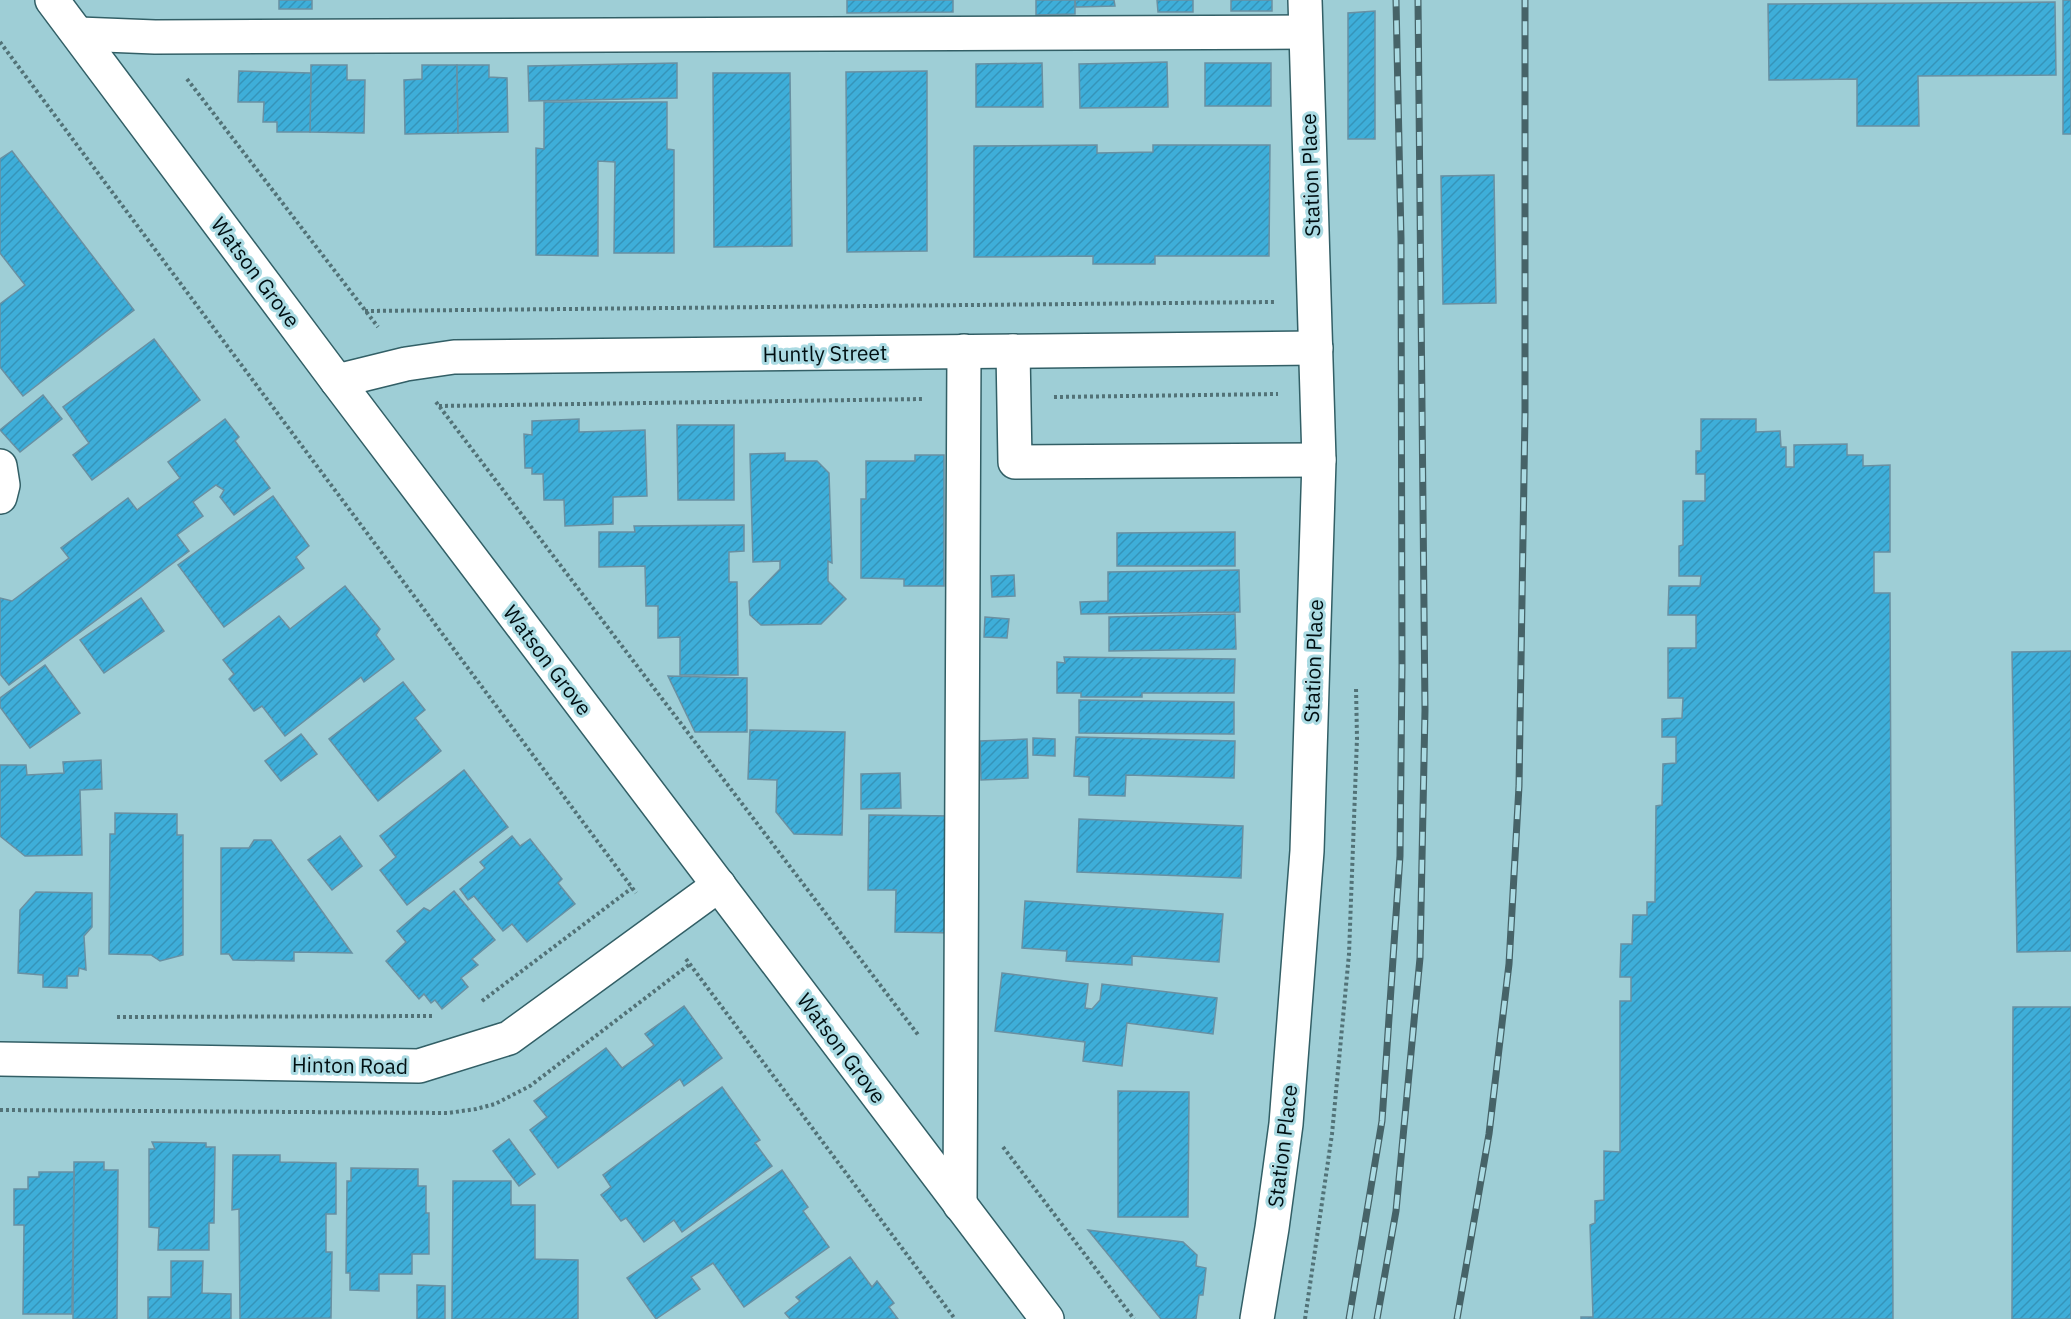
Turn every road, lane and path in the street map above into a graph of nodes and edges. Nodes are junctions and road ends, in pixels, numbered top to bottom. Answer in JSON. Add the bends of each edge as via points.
{"nodes":[{"id":1,"x":52,"y":0,"type":"edge"},
{"id":2,"x":1305,"y":0,"type":"edge"},
{"id":3,"x":1305,"y":32,"type":"junction"},
{"id":4,"x":79,"y":34,"type":"junction"},
{"id":5,"x":155,"y":37,"type":"junction"},
{"id":6,"x":0,"y":42,"type":"edge"},
{"id":7,"x":1284,"y":302,"type":"dead end"},
{"id":8,"x":365,"y":311,"type":"junction"},
{"id":9,"x":1316,"y":348,"type":"junction"},
{"id":10,"x":964,"y":351,"type":"junction"},
{"id":11,"x":1013,"y":351,"type":"junction"},
{"id":12,"x":406,"y":364,"type":"junction"},
{"id":13,"x":337,"y":381,"type":"junction"},
{"id":14,"x":1284,"y":394,"type":"dead end"},
{"id":15,"x":964,"y":398,"type":"junction"},
{"id":16,"x":1014,"y":398,"type":"junction"},
{"id":17,"x":439,"y":406,"type":"junction"},
{"id":18,"x":1319,"y":460,"type":"junction"},
{"id":19,"x":0,"y":466,"type":"edge"},
{"id":20,"x":0,"y":497,"type":"edge"},
{"id":21,"x":719,"y":885,"type":"junction"},
{"id":22,"x":632,"y":888,"type":"junction"},
{"id":23,"x":662,"y":928,"type":"junction"},
{"id":24,"x":474,"y":1008,"type":"dead end"},
{"id":25,"x":438,"y":1016,"type":"dead end"},
{"id":26,"x":107,"y":1017,"type":"dead end"},
{"id":27,"x":0,"y":1059,"type":"edge"},
{"id":28,"x":960,"y":1090,"type":"junction"},
{"id":29,"x":960,"y":1205,"type":"junction"},
{"id":30,"x":955,"y":1319,"type":"edge"},
{"id":31,"x":1047,"y":1319,"type":"edge"},
{"id":32,"x":1134,"y":1319,"type":"edge"},
{"id":33,"x":1257,"y":1319,"type":"edge"}],
"edges":[{"from":1,"to":4,"type":"street","name":"Watson Grove"},
{"from":2,"to":3,"type":"street","name":"Station Place"},
{"from":3,"to":5,"type":"street"},
{"from":3,"to":9,"type":"street","name":"Station Place"},
{"from":4,"to":5,"type":"street"},
{"from":4,"to":13,"type":"street","name":"Watson Grove"},
{"from":5,"to":8,"type":"path"},
{"from":6,"to":22,"type":"path"},
{"from":7,"to":8,"type":"path"},
{"from":8,"to":12,"type":"path"},
{"from":9,"to":11,"type":"street","name":"Huntly Street"},
{"from":9,"to":18,"type":"street","name":"Station Place"},
{"from":10,"to":11,"type":"street","name":"Huntly Street"},
{"from":10,"to":12,"type":"street","name":"Huntly Street","via":[[454,357]]},
{"from":10,"to":15,"type":"street"},
{"from":11,"to":16,"type":"street"},
{"from":12,"to":13,"type":"street","name":"Huntly Street"},
{"from":12,"to":17,"type":"path"},
{"from":13,"to":21,"type":"street","name":"Watson Grove"},
{"from":14,"to":16,"type":"path"},
{"from":15,"to":17,"type":"path"},
{"from":15,"to":28,"type":"street"},
{"from":16,"to":18,"type":"street","via":[[1015,462]]},
{"from":17,"to":28,"type":"path"},
{"from":18,"to":33,"type":"street","name":"Station Place","via":[[1307,851],[1286,1124]]},
{"from":19,"to":20,"type":"street"},
{"from":21,"to":23,"type":"street","name":"Hinton Road"},
{"from":21,"to":29,"type":"street","name":"Watson Grove"},
{"from":22,"to":23,"type":"path"},
{"from":22,"to":24,"type":"path"},
{"from":23,"to":27,"type":"street","name":"Hinton Road","via":[[509,1038],[419,1066]]},
{"from":23,"to":30,"type":"path"},
{"from":25,"to":26,"type":"path"},
{"from":28,"to":29,"type":"street"},
{"from":28,"to":32,"type":"path"},
{"from":29,"to":31,"type":"street","name":"Watson Grove"}]}
